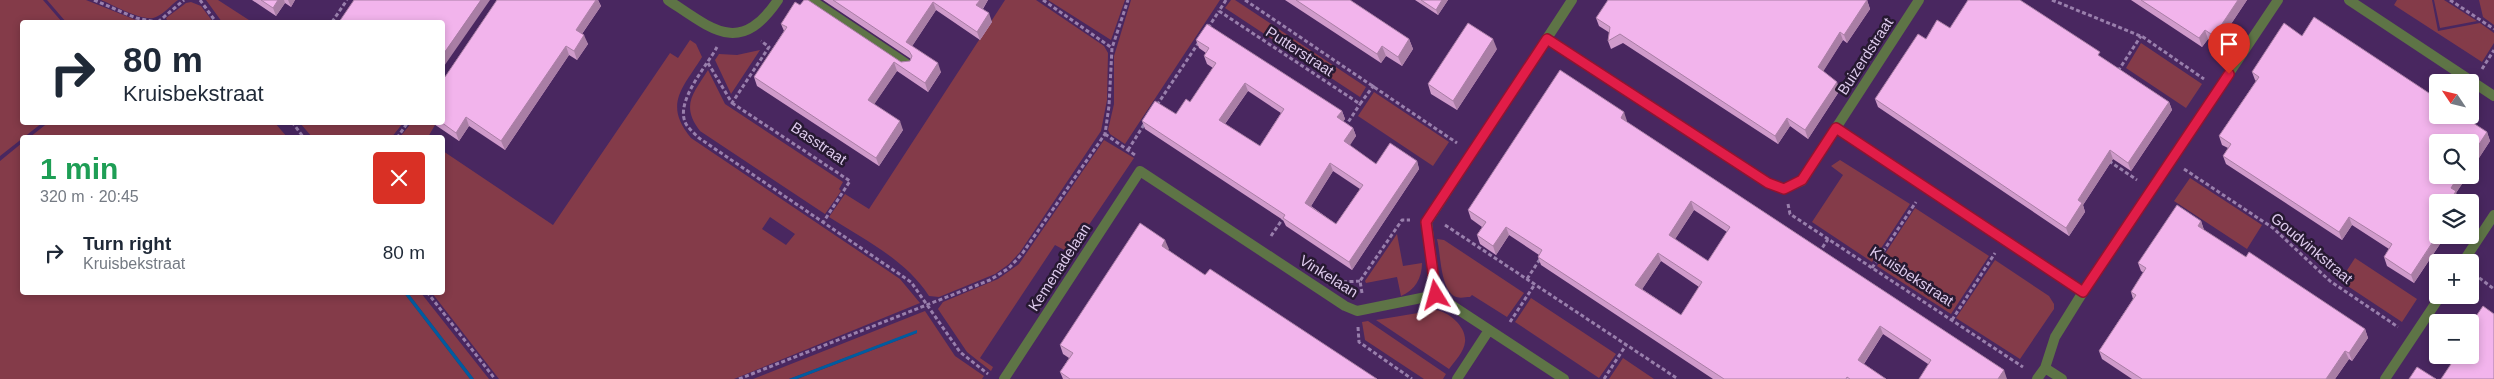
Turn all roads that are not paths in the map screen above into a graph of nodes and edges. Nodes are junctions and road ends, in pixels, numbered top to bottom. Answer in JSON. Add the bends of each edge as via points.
{"nodes":[{"id":1,"x":668,"y":0,"type":"edge"},
{"id":2,"x":778,"y":0,"type":"edge"},
{"id":3,"x":811,"y":0,"type":"edge"},
{"id":4,"x":1572,"y":0,"type":"edge"},
{"id":5,"x":1919,"y":0,"type":"edge"},
{"id":6,"x":2278,"y":0,"type":"edge"},
{"id":7,"x":2349,"y":0,"type":"edge"},
{"id":8,"x":1547,"y":39,"type":"junction"},
{"id":9,"x":908,"y":65,"type":"edge"},
{"id":10,"x":2494,"y":96,"type":"edge"},
{"id":11,"x":1836,"y":128,"type":"junction"},
{"id":12,"x":1140,"y":172,"type":"joint"},
{"id":13,"x":2494,"y":216,"type":"edge"},
{"id":14,"x":2468,"y":254,"type":"edge"},
{"id":15,"x":2083,"y":292,"type":"junction"},
{"id":16,"x":1436,"y":295,"type":"junction"},
{"id":17,"x":2435,"y":304,"type":"edge"},
{"id":18,"x":1489,"y":330,"type":"junction"},
{"id":19,"x":2045,"y":368,"type":"junction"},
{"id":20,"x":2038,"y":378,"type":"edge"},
{"id":21,"x":1004,"y":379,"type":"edge"},
{"id":22,"x":1457,"y":379,"type":"edge"},
{"id":23,"x":1564,"y":379,"type":"edge"},
{"id":24,"x":2062,"y":379,"type":"edge"},
{"id":25,"x":2385,"y":379,"type":"edge"}],
"edges":[{"from":1,"to":2,"type":"street","via":[[708,26],[736,34],[759,24]]},
{"from":3,"to":9,"type":"street"},
{"from":4,"to":8,"type":"street"},
{"from":5,"to":11,"type":"street","name":"Buizerdstraat"},
{"from":6,"to":15,"type":"street"},
{"from":7,"to":10,"type":"street"},
{"from":8,"to":11,"type":"street","via":[[1768,183],[1784,189],[1802,180]]},
{"from":8,"to":16,"type":"street","via":[[1426,222]]},
{"from":11,"to":15,"type":"street"},
{"from":12,"to":16,"type":"street","name":"Vinkelaan","via":[[1357,311]]},
{"from":12,"to":21,"type":"street","name":"Kemenadelaan"},
{"from":13,"to":14,"type":"street"},
{"from":15,"to":19,"type":"street","via":[[2055,337]]},
{"from":16,"to":18,"type":"street"},
{"from":17,"to":25,"type":"street"},
{"from":18,"to":22,"type":"street"},
{"from":18,"to":23,"type":"street"},
{"from":19,"to":20,"type":"street"},
{"from":19,"to":24,"type":"street"}]}
